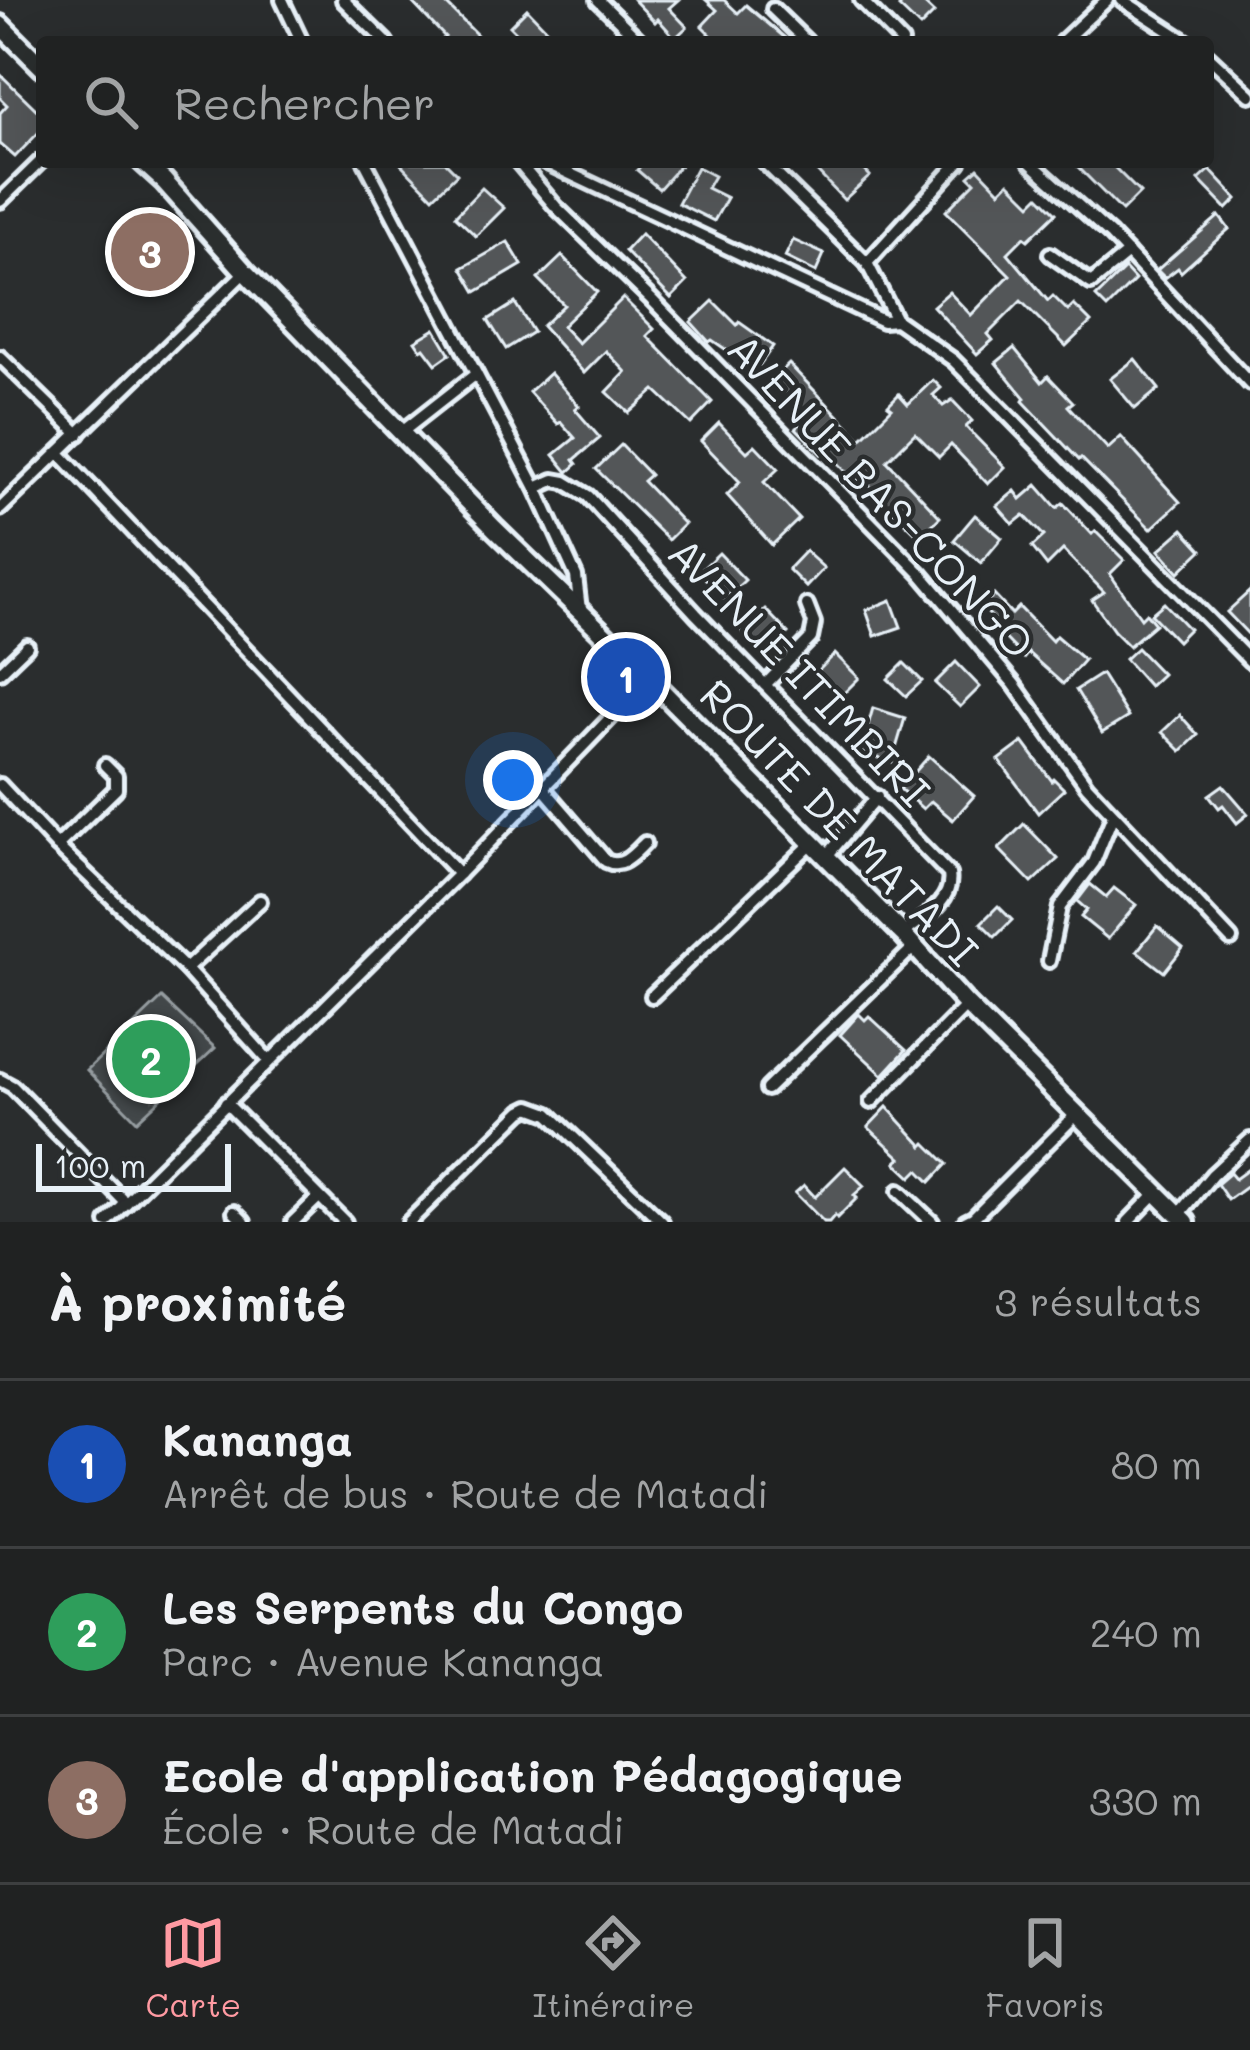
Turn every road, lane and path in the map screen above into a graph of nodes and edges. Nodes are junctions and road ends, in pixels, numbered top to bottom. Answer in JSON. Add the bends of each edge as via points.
{"nodes":[{"id":1,"x":343,"y":0,"type":"edge"},
{"id":2,"x":598,"y":0,"type":"edge"},
{"id":3,"x":861,"y":0,"type":"edge"},
{"id":4,"x":1107,"y":0,"type":"edge"},
{"id":5,"x":1123,"y":0,"type":"edge"},
{"id":6,"x":288,"y":2,"type":"edge"},
{"id":7,"x":773,"y":9,"type":"dead end"},
{"id":8,"x":0,"y":25,"type":"edge"},
{"id":9,"x":300,"y":36,"type":"edge"},
{"id":10,"x":380,"y":36,"type":"edge"},
{"id":11,"x":635,"y":36,"type":"edge"},
{"id":12,"x":800,"y":36,"type":"edge"},
{"id":13,"x":896,"y":36,"type":"edge"},
{"id":14,"x":1068,"y":36,"type":"edge"},
{"id":15,"x":1178,"y":36,"type":"edge"},
{"id":16,"x":36,"y":61,"type":"edge"},
{"id":17,"x":1214,"y":62,"type":"edge"},
{"id":18,"x":1250,"y":95,"type":"edge"},
{"id":19,"x":36,"y":166,"type":"edge"},
{"id":20,"x":150,"y":168,"type":"edge"},
{"id":21,"x":368,"y":168,"type":"edge"},
{"id":22,"x":523,"y":168,"type":"edge"},
{"id":23,"x":557,"y":168,"type":"edge"},
{"id":24,"x":770,"y":168,"type":"edge"},
{"id":25,"x":954,"y":168,"type":"edge"},
{"id":26,"x":1036,"y":168,"type":"edge"},
{"id":27,"x":0,"y":201,"type":"edge"},
{"id":28,"x":1128,"y":253,"type":"junction"},
{"id":29,"x":1050,"y":254,"type":"dead end"},
{"id":30,"x":867,"y":263,"type":"junction"},
{"id":31,"x":245,"y":272,"type":"junction"},
{"id":32,"x":896,"y":320,"type":"junction"},
{"id":33,"x":0,"y":357,"type":"edge"},
{"id":34,"x":476,"y":374,"type":"junction"},
{"id":35,"x":1250,"y":384,"type":"edge"},
{"id":36,"x":402,"y":432,"type":"junction"},
{"id":37,"x":79,"y":434,"type":"junction"},
{"id":38,"x":59,"y":453,"type":"junction"},
{"id":39,"x":536,"y":488,"type":"junction"},
{"id":40,"x":0,"y":509,"type":"edge"},
{"id":41,"x":807,"y":605,"type":"dead end"},
{"id":42,"x":580,"y":613,"type":"junction"},
{"id":43,"x":27,"y":646,"type":"dead end"},
{"id":44,"x":1250,"y":661,"type":"edge"},
{"id":45,"x":0,"y":672,"type":"edge"},
{"id":46,"x":649,"y":678,"type":"junction"},
{"id":47,"x":765,"y":685,"type":"junction"},
{"id":48,"x":105,"y":765,"type":"dead end"},
{"id":49,"x":0,"y":785,"type":"edge"},
{"id":50,"x":543,"y":788,"type":"junction"},
{"id":51,"x":877,"y":797,"type":"junction"},
{"id":52,"x":1113,"y":815,"type":"junction"},
{"id":53,"x":645,"y":843,"type":"dead end"},
{"id":54,"x":812,"y":843,"type":"junction"},
{"id":55,"x":57,"y":846,"type":"junction"},
{"id":56,"x":826,"y":857,"type":"junction"},
{"id":57,"x":460,"y":874,"type":"junction"},
{"id":58,"x":260,"y":902,"type":"dead end"},
{"id":59,"x":1231,"y":939,"type":"dead end"},
{"id":60,"x":909,"y":941,"type":"junction"},
{"id":61,"x":1049,"y":961,"type":"dead end"},
{"id":62,"x":186,"y":969,"type":"junction"},
{"id":63,"x":652,"y":996,"type":"dead end"},
{"id":64,"x":967,"y":1005,"type":"junction"},
{"id":65,"x":269,"y":1061,"type":"junction"},
{"id":66,"x":0,"y":1080,"type":"edge"},
{"id":67,"x":767,"y":1089,"type":"dead end"},
{"id":68,"x":871,"y":1102,"type":"dead end"},
{"id":69,"x":226,"y":1103,"type":"junction"},
{"id":70,"x":1078,"y":1113,"type":"junction"},
{"id":71,"x":1250,"y":1140,"type":"edge"},
{"id":72,"x":899,"y":1191,"type":"dead end"},
{"id":73,"x":1157,"y":1192,"type":"junction"},
{"id":74,"x":319,"y":1197,"type":"junction"},
{"id":75,"x":126,"y":1203,"type":"junction"},
{"id":76,"x":234,"y":1212,"type":"dead end"},
{"id":77,"x":1183,"y":1218,"type":"edge"},
{"id":78,"x":107,"y":1222,"type":"edge"},
{"id":79,"x":244,"y":1222,"type":"edge"},
{"id":80,"x":293,"y":1222,"type":"edge"},
{"id":81,"x":345,"y":1222,"type":"edge"},
{"id":82,"x":409,"y":1222,"type":"edge"},
{"id":83,"x":662,"y":1222,"type":"edge"},
{"id":84,"x":932,"y":1222,"type":"edge"},
{"id":85,"x":965,"y":1222,"type":"edge"},
{"id":86,"x":1128,"y":1222,"type":"edge"}],
"edges":[{"from":1,"to":10,"type":"street"},
{"from":2,"to":11,"type":"street"},
{"from":3,"to":13,"type":"street"},
{"from":4,"to":14,"type":"street"},
{"from":5,"to":15,"type":"street"},
{"from":6,"to":9,"type":"street"},
{"from":7,"to":12,"type":"street"},
{"from":8,"to":16,"type":"main road"},
{"from":17,"to":18,"type":"street"},
{"from":19,"to":27,"type":"street"},
{"from":20,"to":31,"type":"main road","name":"ROUTE DE MATADI"},
{"from":21,"to":34,"type":"street"},
{"from":22,"to":52,"type":"street","name":"AVENUE BAS-CONGO","via":[[921,574]]},
{"from":23,"to":32,"type":"street","via":[[883,321]]},
{"from":24,"to":30,"type":"street"},
{"from":25,"to":30,"type":"street"},
{"from":26,"to":28,"type":"street"},
{"from":28,"to":29,"type":"street","via":[[1091,284]]},
{"from":28,"to":35,"type":"street"},
{"from":30,"to":32,"type":"street"},
{"from":31,"to":36,"type":"main road","name":"ROUTE DE MATADI"},
{"from":31,"to":37,"type":"street"},
{"from":32,"to":44,"type":"street","via":[[953,360]]},
{"from":33,"to":37,"type":"street"},
{"from":34,"to":36,"type":"street"},
{"from":34,"to":39,"type":"street"},
{"from":36,"to":42,"type":"main road","name":"ROUTE DE MATADI"},
{"from":37,"to":38,"type":"street"},
{"from":38,"to":40,"type":"street"},
{"from":38,"to":57,"type":"street"},
{"from":39,"to":42,"type":"street","via":[[576,576]]},
{"from":39,"to":47,"type":"street","name":"AVENUE ITIMBIRI","via":[[554,480],[588,496]]},
{"from":41,"to":47,"type":"street","via":[[811,638]]},
{"from":42,"to":46,"type":"main road","name":"ROUTE DE MATADI"},
{"from":43,"to":45,"type":"street"},
{"from":46,"to":50,"type":"street"},
{"from":46,"to":54,"type":"main road","name":"ROUTE DE MATADI"},
{"from":47,"to":51,"type":"street","name":"AVENUE ITIMBIRI"},
{"from":48,"to":55,"type":"street","via":[[116,789]]},
{"from":49,"to":55,"type":"street"},
{"from":50,"to":53,"type":"street","via":[[606,862],[622,863]]},
{"from":50,"to":57,"type":"street"},
{"from":51,"to":56,"type":"street"},
{"from":51,"to":60,"type":"street","name":"AVENUE ITIMBIRI","via":[[949,874],[947,897]]},
{"from":52,"to":59,"type":"street","name":"AVENUE BAS-CONGO"},
{"from":52,"to":61,"type":"street","via":[[1094,862],[1060,907]]},
{"from":54,"to":56,"type":"main road","name":"ROUTE DE MATADI"},
{"from":54,"to":63,"type":"street"},
{"from":55,"to":62,"type":"street"},
{"from":56,"to":60,"type":"main road","name":"ROUTE DE MATADI"},
{"from":57,"to":65,"type":"street"},
{"from":58,"to":62,"type":"street"},
{"from":60,"to":64,"type":"main road","name":"ROUTE DE MATADI"},
{"from":60,"to":67,"type":"street","name":"AVENUE ITIMBIRI"},
{"from":62,"to":65,"type":"street"},
{"from":64,"to":68,"type":"street"},
{"from":64,"to":70,"type":"main road","name":"ROUTE DE MATADI"},
{"from":65,"to":69,"type":"street"},
{"from":66,"to":75,"type":"street"},
{"from":69,"to":74,"type":"street"},
{"from":69,"to":75,"type":"street"},
{"from":70,"to":73,"type":"main road","name":"ROUTE DE MATADI"},
{"from":70,"to":85,"type":"street"},
{"from":71,"to":77,"type":"street","via":[[1212,1174]]},
{"from":72,"to":84,"type":"street"},
{"from":73,"to":77,"type":"main road","name":"ROUTE DE MATADI"},
{"from":73,"to":86,"type":"street"},
{"from":74,"to":80,"type":"street"},
{"from":74,"to":81,"type":"street"},
{"from":75,"to":78,"type":"street"},
{"from":76,"to":79,"type":"street"},
{"from":82,"to":83,"type":"street","via":[[530,1107],[549,1114]]}]}
